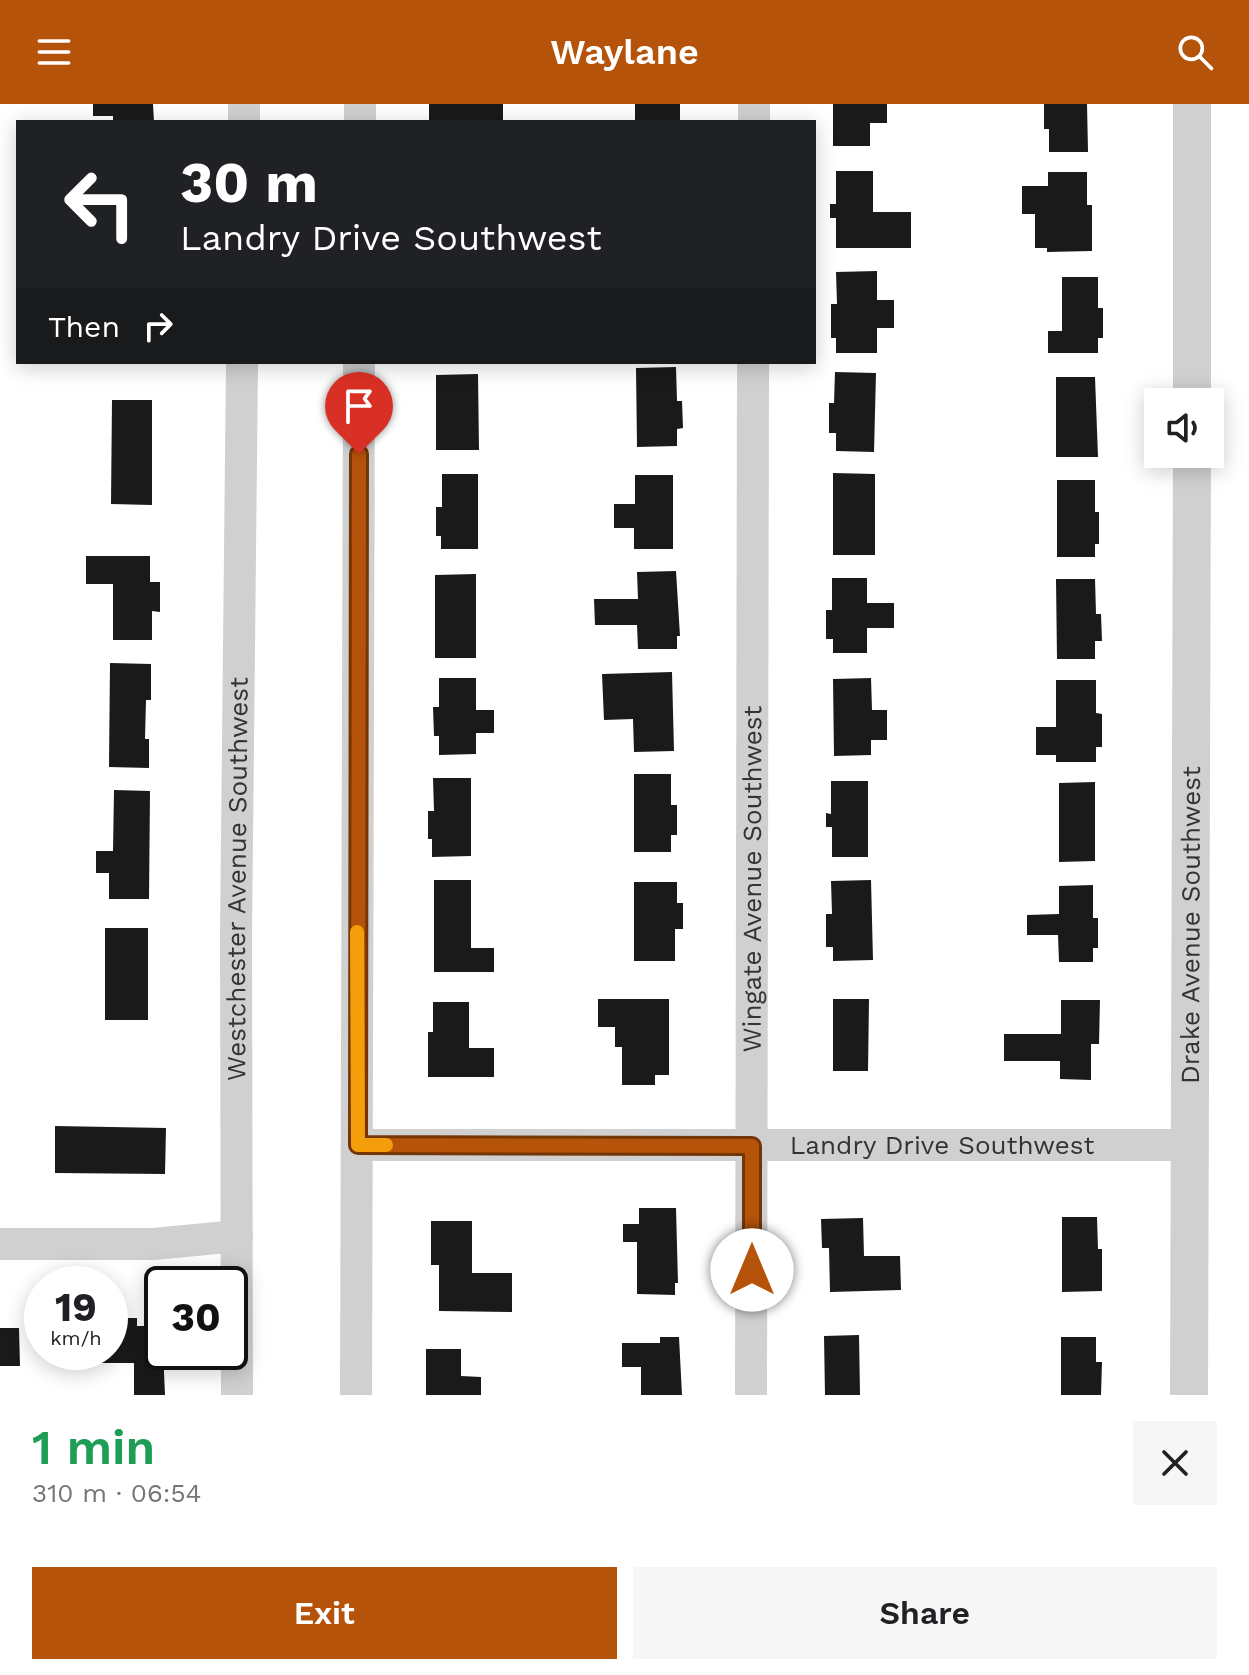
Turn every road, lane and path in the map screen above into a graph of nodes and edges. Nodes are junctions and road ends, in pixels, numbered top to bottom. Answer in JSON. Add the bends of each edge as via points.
{"nodes":[{"id":1,"x":1192,"y":104,"type":"edge"},
{"id":2,"x":242,"y":364,"type":"edge"},
{"id":3,"x":359,"y":364,"type":"edge"},
{"id":4,"x":753,"y":364,"type":"edge"},
{"id":5,"x":1192,"y":388,"type":"edge"},
{"id":6,"x":1192,"y":468,"type":"edge"},
{"id":7,"x":358,"y":1145,"type":"junction"},
{"id":8,"x":1189,"y":1145,"type":"junction"},
{"id":9,"x":752,"y":1146,"type":"junction"},
{"id":10,"x":237,"y":1236,"type":"junction"},
{"id":11,"x":0,"y":1244,"type":"edge"},
{"id":12,"x":237,"y":1395,"type":"edge"},
{"id":13,"x":356,"y":1395,"type":"edge"},
{"id":14,"x":751,"y":1395,"type":"edge"},
{"id":15,"x":1189,"y":1395,"type":"edge"}],
"edges":[{"from":1,"to":5,"type":"street"},
{"from":2,"to":10,"type":"street","name":"Westchester Avenue Southwest"},
{"from":3,"to":7,"type":"street"},
{"from":4,"to":9,"type":"street","name":"Wingate Avenue Southwest"},
{"from":6,"to":8,"type":"street","name":"Drake Avenue Southwest"},
{"from":7,"to":9,"type":"street","name":"Landry Drive Southwest"},
{"from":7,"to":13,"type":"street"},
{"from":8,"to":9,"type":"street","name":"Landry Drive Southwest"},
{"from":8,"to":15,"type":"street","name":"Drake Avenue Southwest"},
{"from":9,"to":14,"type":"street","name":"Wingate Avenue Southwest"},
{"from":10,"to":11,"type":"street","via":[[154,1244]]},
{"from":10,"to":12,"type":"street","name":"Westchester Avenue Southwest"}]}
